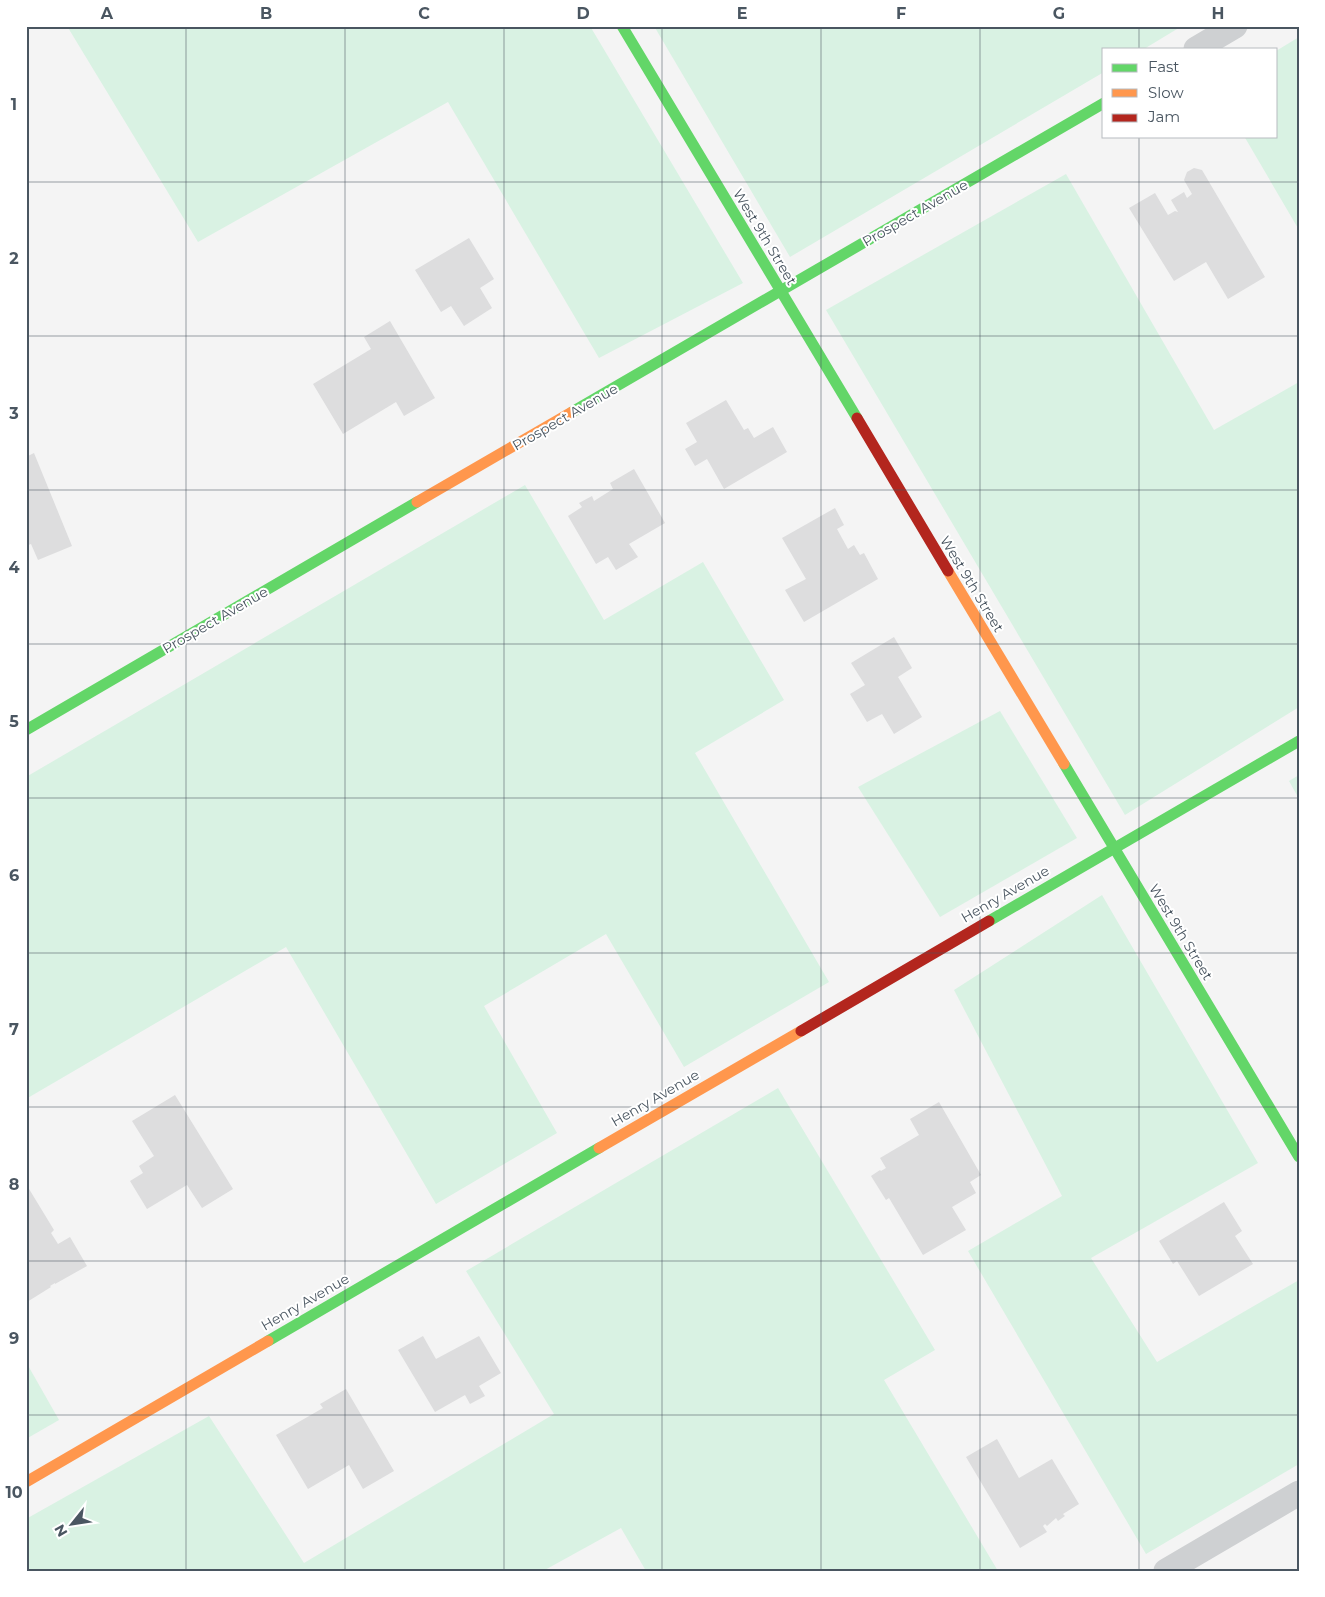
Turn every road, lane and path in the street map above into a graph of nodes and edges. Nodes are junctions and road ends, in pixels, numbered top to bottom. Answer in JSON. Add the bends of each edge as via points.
{"nodes":[{"id":1,"x":622,"y":26,"type":"edge"},
{"id":2,"x":1235,"y":26,"type":"edge"},
{"id":3,"x":1198,"y":48,"type":"edge"},
{"id":4,"x":1102,"y":104,"type":"edge"},
{"id":5,"x":780,"y":292,"type":"junction"},
{"id":6,"x":26,"y":730,"type":"edge"},
{"id":7,"x":1299,"y":740,"type":"edge"},
{"id":8,"x":1113,"y":849,"type":"junction"},
{"id":9,"x":1299,"y":1157,"type":"edge"},
{"id":10,"x":26,"y":1482,"type":"edge"},
{"id":11,"x":1299,"y":1494,"type":"edge"},
{"id":12,"x":1166,"y":1571,"type":"edge"}],
"edges":[{"from":1,"to":5,"type":"street","name":"West 9th Street"},
{"from":2,"to":3,"type":"street"},
{"from":4,"to":5,"type":"street","name":"Prospect Avenue"},
{"from":5,"to":6,"type":"street","name":"Prospect Avenue"},
{"from":5,"to":8,"type":"street","name":"West 9th Street"},
{"from":7,"to":8,"type":"street","name":"Henry Avenue"},
{"from":8,"to":9,"type":"street","name":"West 9th Street"},
{"from":8,"to":10,"type":"street","name":"Henry Avenue"},
{"from":11,"to":12,"type":"street"}]}
